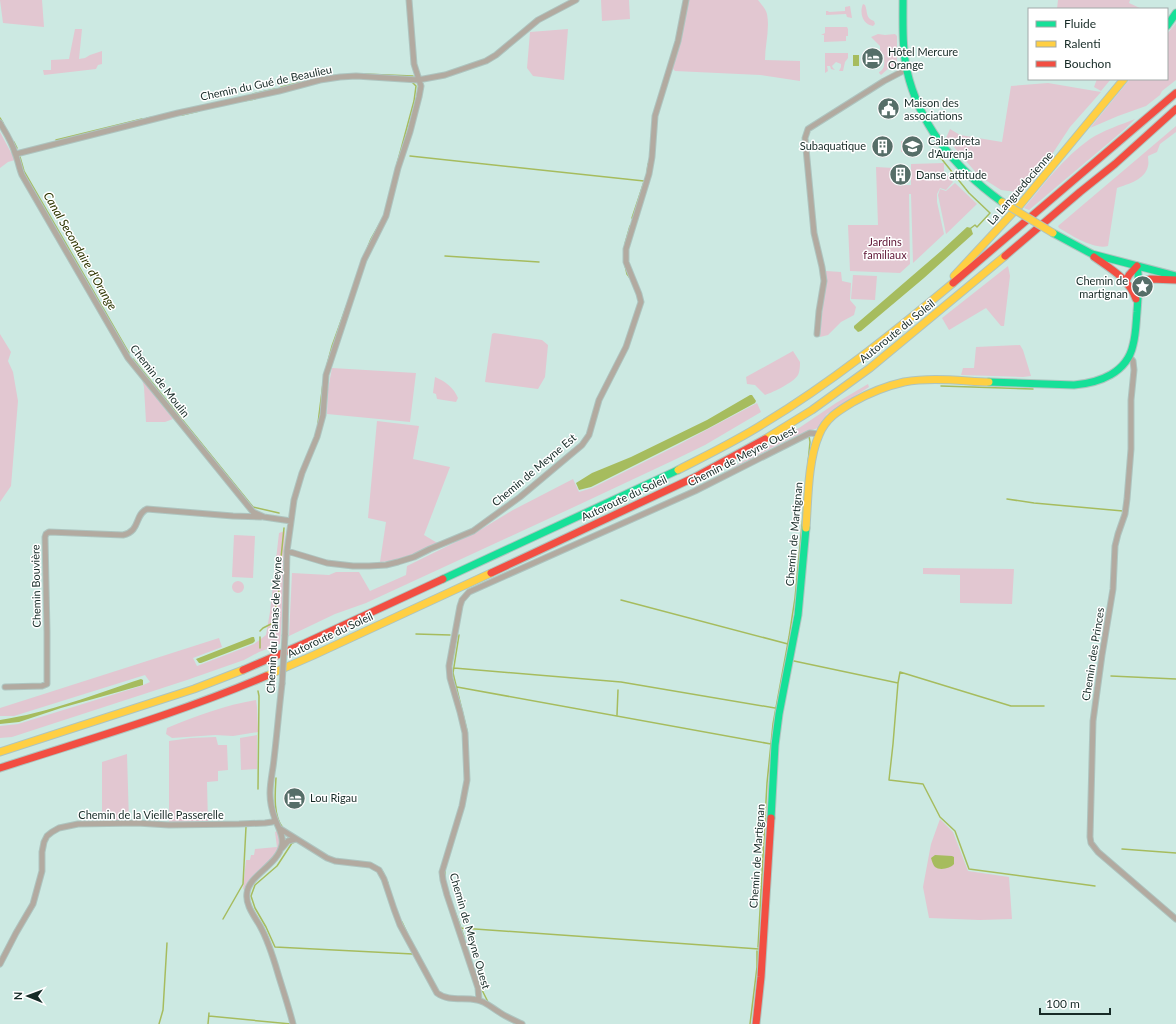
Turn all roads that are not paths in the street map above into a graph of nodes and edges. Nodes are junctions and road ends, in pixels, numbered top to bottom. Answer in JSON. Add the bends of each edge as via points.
{"nodes":[{"id":1,"x":409,"y":0,"type":"edge"},
{"id":2,"x":576,"y":0,"type":"edge"},
{"id":3,"x":686,"y":0,"type":"edge"},
{"id":4,"x":903,"y":0,"type":"edge"},
{"id":5,"x":1176,"y":14,"type":"edge"},
{"id":6,"x":1168,"y":25,"type":"edge"},
{"id":7,"x":907,"y":69,"type":"junction"},
{"id":8,"x":418,"y":80,"type":"junction"},
{"id":9,"x":1123,"y":80,"type":"edge"},
{"id":10,"x":1176,"y":93,"type":"edge"},
{"id":11,"x":1176,"y":109,"type":"edge"},
{"id":12,"x":1176,"y":117,"type":"edge"},
{"id":13,"x":0,"y":123,"type":"edge"},
{"id":14,"x":18,"y":153,"type":"junction"},
{"id":15,"x":1115,"y":164,"type":"junction"},
{"id":16,"x":1085,"y":250,"type":"junction"},
{"id":17,"x":1137,"y":266,"type":"junction"},
{"id":18,"x":1176,"y":276,"type":"edge"},
{"id":19,"x":1176,"y":280,"type":"edge"},
{"id":20,"x":1126,"y":281,"type":"junction"},
{"id":21,"x":1139,"y":283,"type":"junction"},
{"id":22,"x":927,"y":306,"type":"junction"},
{"id":23,"x":1137,"y":306,"type":"junction"},
{"id":24,"x":817,"y":334,"type":"dead end"},
{"id":25,"x":1129,"y":356,"type":"junction"},
{"id":26,"x":820,"y":434,"type":"junction"},
{"id":27,"x":264,"y":517,"type":"junction"},
{"id":28,"x":291,"y":521,"type":"junction"},
{"id":29,"x":288,"y":551,"type":"junction"},
{"id":30,"x":5,"y":687,"type":"dead end"},
{"id":31,"x":0,"y":752,"type":"edge"},
{"id":32,"x":0,"y":768,"type":"edge"},
{"id":33,"x":275,"y":820,"type":"junction"},
{"id":34,"x":278,"y":827,"type":"junction"},
{"id":35,"x":282,"y":838,"type":"junction"},
{"id":36,"x":290,"y":838,"type":"junction"},
{"id":37,"x":280,"y":850,"type":"junction"},
{"id":38,"x":1176,"y":919,"type":"edge"},
{"id":39,"x":0,"y":964,"type":"edge"},
{"id":40,"x":479,"y":1000,"type":"junction"},
{"id":41,"x":293,"y":1024,"type":"edge"},
{"id":42,"x":522,"y":1024,"type":"edge"},
{"id":43,"x":756,"y":1024,"type":"edge"}],
"edges":[{"from":1,"to":8,"type":"street","name":"Chemin du Planas de Meyne","via":[[414,64]]},
{"from":2,"to":8,"type":"street","name":"Chemin du Gué de Beaulieu","via":[[538,20],[496,56],[445,75]]},
{"from":3,"to":29,"type":"street","name":"Chemin de Meyne Est","via":[[678,40],[655,116],[648,174],[626,249],[626,262],[641,302],[626,347],[599,400],[589,435],[582,445],[520,497],[474,531],[414,558],[386,565],[353,566],[326,563]]},
{"from":4,"to":7,"type":"main road"},
{"from":5,"to":6,"type":"main road"},
{"from":7,"to":16,"type":"main road","bridge":true,"via":[[916,99],[931,130],[954,161],[1002,202]]},
{"from":7,"to":24,"type":"street","via":[[884,80],[808,129],[805,138],[812,218],[824,281]]},
{"from":8,"to":14,"type":"street","name":"Chemin du Gué de Beaulieu","via":[[356,76],[320,80]]},
{"from":8,"to":28,"type":"street","name":"Chemin du Planas de Meyne","via":[[421,86],[419,97],[386,216],[364,260],[326,375],[317,437],[302,474]]},
{"from":9,"to":22,"type":"main road","name":"La Languedocienne","via":[[1020,205]]},
{"from":10,"to":22,"type":"main road","name":"Autoroute du Soleil"},
{"from":11,"to":15,"type":"main road","name":"Autoroute du Soleil"},
{"from":12,"to":15,"type":"main road"},
{"from":13,"to":14,"type":"street","name":"Chemin de Moulin"},
{"from":14,"to":27,"type":"street","name":"Chemin de Moulin","via":[[18,167],[22,175],[128,358],[253,512]]},
{"from":15,"to":32,"type":"main road","name":"Autoroute du Soleil","via":[[870,368],[812,410],[721,464],[247,684],[168,713]]},
{"from":16,"to":17,"type":"main road","via":[[1110,260]]},
{"from":16,"to":20,"type":"main road","name":"Chemin de Martignan"},
{"from":17,"to":18,"type":"main road"},
{"from":17,"to":20,"type":"main road"},
{"from":17,"to":21,"type":"main road","name":"Chemin de Martignan"},
{"from":19,"to":21,"type":"main road","via":[[1150,279]]},
{"from":20,"to":23,"type":"main road","name":"Chemin de Martignan","via":[[1134,292]]},
{"from":21,"to":23,"type":"main road","name":"Chemin de Martignan"},
{"from":22,"to":31,"type":"main road","name":"Autoroute du Soleil","via":[[840,373],[782,413],[677,470],[263,662],[194,688]]},
{"from":23,"to":25,"type":"main road","name":"Chemin de Martignan"},
{"from":25,"to":26,"type":"main road","name":"Chemin de Martignan","via":[[1124,364],[1109,376],[1087,385],[938,380],[885,387],[838,411],[828,419]]},
{"from":25,"to":38,"type":"street","name":"Chemin des Princes","via":[[1133,361],[1134,370],[1127,499],[1115,546],[1113,589],[1093,721],[1090,837],[1098,852]]},
{"from":26,"to":40,"type":"street","name":"Chemin de Meyne Ouest","via":[[810,433],[695,491],[469,592],[462,600],[449,666],[465,733],[467,780],[442,872],[447,895],[478,988]]},
{"from":26,"to":43,"type":"main road","name":"Chemin de Martignan","via":[[811,466],[798,615],[775,745]]},
{"from":27,"to":28,"type":"street","name":"Chemin de Moulin"},
{"from":27,"to":30,"type":"street","name":"Chemin Bouvière","via":[[147,509],[128,533],[49,532],[45,537],[47,684]]},
{"from":28,"to":29,"type":"street","name":"Chemin du Planas de Meyne"},
{"from":29,"to":33,"type":"street","name":"Chemin du Planas de Meyne","bridge":true,"via":[[282,684],[270,790]]},
{"from":33,"to":34,"type":"street","name":"Chemin du Planas de Meyne"},
{"from":33,"to":39,"type":"street","name":"Chemin de la Vieille Passerelle","via":[[239,824],[78,824],[52,832],[44,842],[42,871],[33,904]]},
{"from":34,"to":35,"type":"street","name":"Chemin du Planas de Meyne"},
{"from":34,"to":36,"type":"street"},
{"from":35,"to":36,"type":"street","via":[[284,835]]},
{"from":35,"to":37,"type":"street","name":"Chemin du Planas de Meyne"},
{"from":36,"to":37,"type":"street"},
{"from":36,"to":40,"type":"street","via":[[298,839],[335,861],[370,865],[378,870],[384,879],[400,925],[437,993],[445,998]]},
{"from":37,"to":41,"type":"street","name":"Chemin du Planas de Meyne","via":[[275,860],[255,879],[246,893],[250,908],[264,933],[274,960]]},
{"from":40,"to":42,"type":"street"}]}
